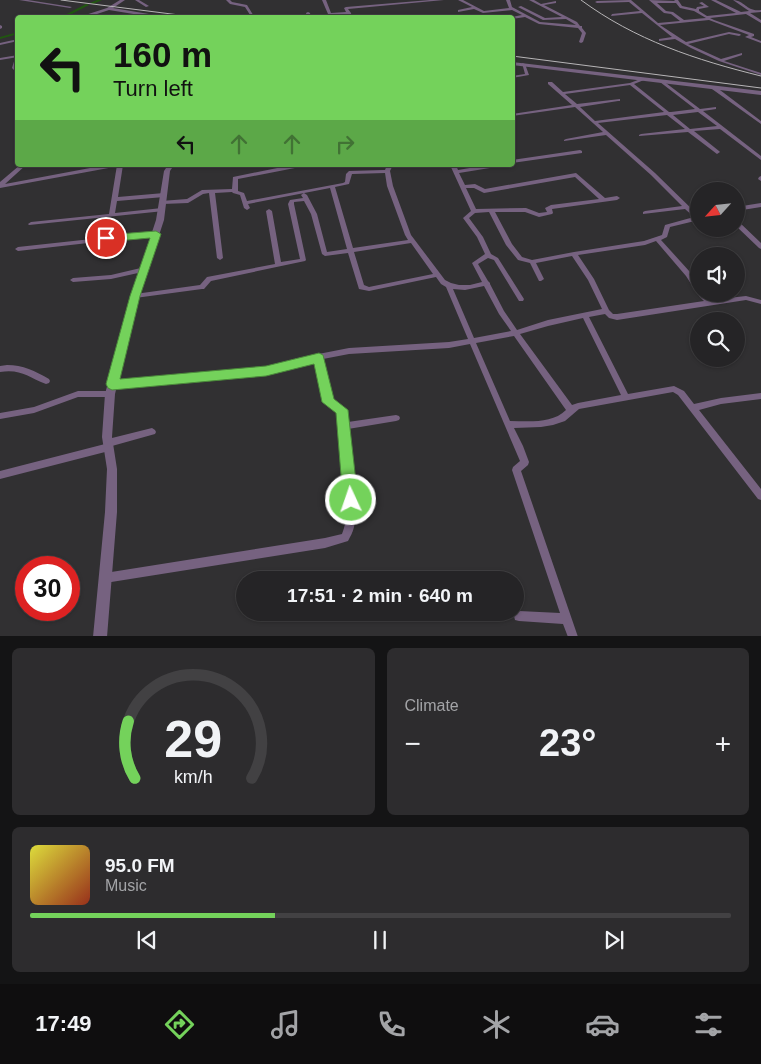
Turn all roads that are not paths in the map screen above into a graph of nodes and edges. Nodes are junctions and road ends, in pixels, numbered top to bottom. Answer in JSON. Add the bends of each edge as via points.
{"nodes":[{"id":1,"x":21,"y":0,"type":"edge"},
{"id":2,"x":123,"y":0,"type":"edge"},
{"id":3,"x":136,"y":0,"type":"edge"},
{"id":4,"x":228,"y":0,"type":"edge"},
{"id":5,"x":324,"y":0,"type":"edge"},
{"id":6,"x":442,"y":0,"type":"edge"},
{"id":7,"x":460,"y":0,"type":"edge"},
{"id":8,"x":508,"y":0,"type":"edge"},
{"id":9,"x":531,"y":0,"type":"edge"},
{"id":10,"x":714,"y":0,"type":"edge"},
{"id":11,"x":735,"y":0,"type":"edge"},
{"id":12,"x":603,"y":1,"type":"edge"},
{"id":13,"x":386,"y":2,"type":"edge"},
{"id":14,"x":555,"y":2,"type":"dead end"},
{"id":15,"x":597,"y":2,"type":"dead end"},
{"id":16,"x":654,"y":2,"type":"edge"},
{"id":17,"x":677,"y":2,"type":"edge"},
{"id":18,"x":702,"y":3,"type":"dead end"},
{"id":19,"x":541,"y":5,"type":"junction"},
{"id":20,"x":147,"y":6,"type":"dead end"},
{"id":21,"x":608,"y":6,"type":"dead end"},
{"id":22,"x":70,"y":7,"type":"dead end"},
{"id":23,"x":474,"y":8,"type":"junction"},
{"id":24,"x":512,"y":8,"type":"junction"},
{"id":25,"x":109,"y":10,"type":"junction"},
{"id":26,"x":697,"y":11,"type":"junction"},
{"id":27,"x":458,"y":12,"type":"dead end"},
{"id":28,"x":644,"y":12,"type":"junction"},
{"id":29,"x":747,"y":12,"type":"junction"},
{"id":30,"x":754,"y":12,"type":"junction"},
{"id":31,"x":761,"y":12,"type":"edge"},
{"id":32,"x":740,"y":14,"type":"junction"},
{"id":33,"x":90,"y":15,"type":"edge"},
{"id":34,"x":148,"y":15,"type":"edge"},
{"id":35,"x":252,"y":15,"type":"edge"},
{"id":36,"x":330,"y":15,"type":"edge"},
{"id":37,"x":349,"y":15,"type":"edge"},
{"id":38,"x":539,"y":15,"type":"junction"},
{"id":39,"x":612,"y":15,"type":"dead end"},
{"id":40,"x":528,"y":17,"type":"junction"},
{"id":41,"x":515,"y":18,"type":"edge"},
{"id":42,"x":566,"y":18,"type":"junction"},
{"id":43,"x":707,"y":18,"type":"junction"},
{"id":44,"x":684,"y":22,"type":"junction"},
{"id":45,"x":761,"y":22,"type":"edge"},
{"id":46,"x":657,"y":24,"type":"junction"},
{"id":47,"x":581,"y":28,"type":"junction"},
{"id":48,"x":752,"y":35,"type":"junction"},
{"id":49,"x":747,"y":37,"type":"junction"},
{"id":50,"x":676,"y":38,"type":"junction"},
{"id":51,"x":761,"y":38,"type":"edge"},
{"id":52,"x":660,"y":40,"type":"dead end"},
{"id":53,"x":15,"y":41,"type":"edge"},
{"id":54,"x":581,"y":42,"type":"dead end"},
{"id":55,"x":761,"y":42,"type":"edge"},
{"id":56,"x":686,"y":43,"type":"junction"},
{"id":57,"x":0,"y":44,"type":"edge"},
{"id":58,"x":741,"y":54,"type":"dead end"},
{"id":59,"x":0,"y":59,"type":"edge"},
{"id":60,"x":15,"y":59,"type":"edge"},
{"id":61,"x":722,"y":60,"type":"junction"},
{"id":62,"x":515,"y":63,"type":"edge"},
{"id":63,"x":523,"y":64,"type":"junction"},
{"id":64,"x":761,"y":74,"type":"edge"},
{"id":65,"x":515,"y":77,"type":"edge"},
{"id":66,"x":643,"y":79,"type":"junction"},
{"id":67,"x":661,"y":81,"type":"junction"},
{"id":68,"x":550,"y":83,"type":"dead end"},
{"id":69,"x":631,"y":84,"type":"junction"},
{"id":70,"x":714,"y":88,"type":"junction"},
{"id":71,"x":563,"y":93,"type":"junction"},
{"id":72,"x":761,"y":94,"type":"edge"},
{"id":73,"x":618,"y":100,"type":"dead end"},
{"id":74,"x":577,"y":105,"type":"junction"},
{"id":75,"x":714,"y":108,"type":"dead end"},
{"id":76,"x":699,"y":110,"type":"junction"},
{"id":77,"x":669,"y":113,"type":"junction"},
{"id":78,"x":515,"y":115,"type":"edge"},
{"id":79,"x":595,"y":122,"type":"junction"},
{"id":80,"x":761,"y":123,"type":"edge"},
{"id":81,"x":722,"y":128,"type":"junction"},
{"id":82,"x":689,"y":130,"type":"junction"},
{"id":83,"x":607,"y":133,"type":"junction"},
{"id":84,"x":641,"y":135,"type":"dead end"},
{"id":85,"x":566,"y":140,"type":"dead end"},
{"id":86,"x":580,"y":152,"type":"dead end"},
{"id":87,"x":717,"y":152,"type":"dead end"},
{"id":88,"x":761,"y":158,"type":"edge"},
{"id":89,"x":515,"y":162,"type":"edge"},
{"id":90,"x":21,"y":167,"type":"edge"},
{"id":91,"x":103,"y":167,"type":"edge"},
{"id":92,"x":120,"y":167,"type":"edge"},
{"id":93,"x":169,"y":167,"type":"edge"},
{"id":94,"x":289,"y":167,"type":"edge"},
{"id":95,"x":468,"y":167,"type":"edge"},
{"id":96,"x":388,"y":168,"type":"edge"},
{"id":97,"x":454,"y":168,"type":"edge"},
{"id":98,"x":1,"y":186,"type":"edge"},
{"id":99,"x":332,"y":186,"type":"junction"},
{"id":100,"x":463,"y":187,"type":"junction"},
{"id":101,"x":235,"y":190,"type":"junction"},
{"id":102,"x":303,"y":191,"type":"junction"},
{"id":103,"x":212,"y":192,"type":"junction"},
{"id":104,"x":617,"y":198,"type":"dead end"},
{"id":105,"x":114,"y":199,"type":"junction"},
{"id":106,"x":306,"y":199,"type":"junction"},
{"id":107,"x":603,"y":199,"type":"junction"},
{"id":108,"x":163,"y":202,"type":"junction"},
{"id":109,"x":761,"y":205,"type":"edge"},
{"id":110,"x":687,"y":207,"type":"junction"},
{"id":111,"x":745,"y":208,"type":"edge"},
{"id":112,"x":690,"y":209,"type":"edge"},
{"id":113,"x":269,"y":211,"type":"dead end"},
{"id":114,"x":474,"y":211,"type":"junction"},
{"id":115,"x":492,"y":212,"type":"junction"},
{"id":116,"x":645,"y":213,"type":"dead end"},
{"id":117,"x":112,"y":214,"type":"junction"},
{"id":118,"x":690,"y":221,"type":"edge"},
{"id":119,"x":31,"y":224,"type":"dead end"},
{"id":120,"x":745,"y":231,"type":"edge"},
{"id":121,"x":156,"y":234,"type":"junction"},
{"id":122,"x":657,"y":239,"type":"junction"},
{"id":123,"x":413,"y":241,"type":"junction"},
{"id":124,"x":761,"y":247,"type":"edge"},
{"id":125,"x":18,"y":249,"type":"dead end"},
{"id":126,"x":352,"y":251,"type":"junction"},
{"id":127,"x":574,"y":254,"type":"junction"},
{"id":128,"x":488,"y":255,"type":"junction"},
{"id":129,"x":220,"y":258,"type":"dead end"},
{"id":130,"x":532,"y":262,"type":"junction"},
{"id":131,"x":278,"y":265,"type":"junction"},
{"id":132,"x":145,"y":269,"type":"junction"},
{"id":133,"x":437,"y":275,"type":"junction"},
{"id":134,"x":690,"y":277,"type":"edge"},
{"id":135,"x":541,"y":279,"type":"dead end"},
{"id":136,"x":73,"y":280,"type":"dead end"},
{"id":137,"x":487,"y":283,"type":"junction"},
{"id":138,"x":449,"y":287,"type":"junction"},
{"id":139,"x":135,"y":296,"type":"junction"},
{"id":140,"x":521,"y":299,"type":"dead end"},
{"id":141,"x":760,"y":301,"type":"edge"},
{"id":142,"x":710,"y":303,"type":"joint"},
{"id":143,"x":606,"y":311,"type":"junction"},
{"id":144,"x":584,"y":316,"type":"junction"},
{"id":145,"x":516,"y":333,"type":"junction"},
{"id":146,"x":471,"y":341,"type":"junction"},
{"id":147,"x":319,"y":358,"type":"junction"},
{"id":148,"x":0,"y":369,"type":"edge"},
{"id":149,"x":46,"y":381,"type":"dead end"},
{"id":150,"x":111,"y":389,"type":"junction"},
{"id":151,"x":761,"y":396,"type":"edge"},
{"id":152,"x":626,"y":398,"type":"junction"},
{"id":153,"x":692,"y":408,"type":"junction"},
{"id":154,"x":570,"y":409,"type":"junction"},
{"id":155,"x":0,"y":416,"type":"edge"},
{"id":156,"x":396,"y":418,"type":"dead end"},
{"id":157,"x":508,"y":425,"type":"junction"},
{"id":158,"x":344,"y":426,"type":"junction"},
{"id":159,"x":152,"y":432,"type":"dead end"},
{"id":160,"x":109,"y":445,"type":"junction"},
{"id":161,"x":0,"y":475,"type":"edge"},
{"id":162,"x":761,"y":496,"type":"edge"},
{"id":163,"x":105,"y":578,"type":"junction"},
{"id":164,"x":524,"y":616,"type":"edge"},
{"id":165,"x":567,"y":619,"type":"junction"},
{"id":166,"x":100,"y":636,"type":"edge"},
{"id":167,"x":573,"y":636,"type":"edge"}],
"edges":[{"from":1,"to":22,"type":"street"},
{"from":2,"to":25,"type":"street"},
{"from":3,"to":20,"type":"street"},
{"from":4,"to":35,"type":"street","via":[[246,6]]},
{"from":5,"to":36,"type":"street"},
{"from":6,"to":13,"type":"street"},
{"from":7,"to":23,"type":"street"},
{"from":8,"to":24,"type":"street"},
{"from":9,"to":19,"type":"street"},
{"from":10,"to":32,"type":"street"},
{"from":11,"to":30,"type":"street"},
{"from":12,"to":15,"type":"street"},
{"from":12,"to":21,"type":"street"},
{"from":12,"to":28,"type":"street","via":[[630,1]]},
{"from":13,"to":37,"type":"street","via":[[346,8]]},
{"from":14,"to":19,"type":"street"},
{"from":16,"to":17,"type":"street"},
{"from":16,"to":44,"type":"street"},
{"from":17,"to":26,"type":"street"},
{"from":18,"to":26,"type":"street","via":[[707,7]]},
{"from":19,"to":42,"type":"street"},
{"from":23,"to":24,"type":"street","via":[[492,13]]},
{"from":23,"to":27,"type":"street"},
{"from":24,"to":38,"type":"street"},
{"from":24,"to":40,"type":"street"},
{"from":25,"to":33,"type":"street"},
{"from":25,"to":34,"type":"street"},
{"from":26,"to":43,"type":"street"},
{"from":28,"to":39,"type":"street"},
{"from":28,"to":46,"type":"street"},
{"from":29,"to":30,"type":"street"},
{"from":29,"to":32,"type":"street"},
{"from":29,"to":45,"type":"street"},
{"from":30,"to":31,"type":"street"},
{"from":32,"to":43,"type":"street"},
{"from":38,"to":40,"type":"street"},
{"from":38,"to":42,"type":"street","via":[[544,19]]},
{"from":40,"to":41,"type":"street"},
{"from":40,"to":47,"type":"street","via":[[542,24]]},
{"from":42,"to":47,"type":"street"},
{"from":43,"to":44,"type":"street"},
{"from":43,"to":48,"type":"street"},
{"from":44,"to":46,"type":"street"},
{"from":46,"to":50,"type":"street"},
{"from":47,"to":54,"type":"street","via":[[584,36]]},
{"from":48,"to":49,"type":"street"},
{"from":48,"to":51,"type":"street"},
{"from":49,"to":55,"type":"street"},
{"from":49,"to":56,"type":"street","via":[[729,33]]},
{"from":50,"to":52,"type":"street"},
{"from":50,"to":56,"type":"street"},
{"from":53,"to":57,"type":"street"},
{"from":56,"to":61,"type":"street"},
{"from":58,"to":61,"type":"street"},
{"from":59,"to":60,"type":"street"},
{"from":61,"to":64,"type":"street"},
{"from":62,"to":63,"type":"street"},
{"from":63,"to":65,"type":"street","via":[[527,76]]},
{"from":63,"to":66,"type":"street"},
{"from":66,"to":67,"type":"street"},
{"from":66,"to":69,"type":"street"},
{"from":67,"to":70,"type":"street"},
{"from":67,"to":76,"type":"street"},
{"from":68,"to":71,"type":"street"},
{"from":69,"to":71,"type":"street"},
{"from":69,"to":77,"type":"street"},
{"from":70,"to":72,"type":"street"},
{"from":70,"to":80,"type":"street"},
{"from":71,"to":74,"type":"street"},
{"from":73,"to":74,"type":"street"},
{"from":74,"to":78,"type":"street"},
{"from":74,"to":79,"type":"street"},
{"from":75,"to":76,"type":"street"},
{"from":76,"to":77,"type":"street"},
{"from":76,"to":81,"type":"street"},
{"from":77,"to":79,"type":"street"},
{"from":77,"to":82,"type":"street"},
{"from":79,"to":83,"type":"street"},
{"from":81,"to":82,"type":"street"},
{"from":81,"to":88,"type":"street"},
{"from":82,"to":84,"type":"street"},
{"from":82,"to":87,"type":"street"},
{"from":83,"to":85,"type":"street"},
{"from":83,"to":110,"type":"street"},
{"from":86,"to":89,"type":"street"},
{"from":90,"to":98,"type":"street"},
{"from":91,"to":98,"type":"street"},
{"from":92,"to":105,"type":"street"},
{"from":93,"to":108,"type":"street"},
{"from":94,"to":101,"type":"street","via":[[236,177]]},
{"from":95,"to":97,"type":"street"},
{"from":96,"to":99,"type":"street","via":[[351,172],[347,183]]},
{"from":96,"to":123,"type":"street","via":[[390,186]]},
{"from":97,"to":100,"type":"street"},
{"from":99,"to":102,"type":"street"},
{"from":99,"to":126,"type":"street"},
{"from":100,"to":107,"type":"street","via":[[475,186],[487,191],[576,175]]},
{"from":100,"to":114,"type":"street"},
{"from":101,"to":102,"type":"street","via":[[242,194],[246,206]]},
{"from":101,"to":103,"type":"street"},
{"from":102,"to":106,"type":"street"},
{"from":103,"to":108,"type":"street","via":[[199,193],[188,201]]},
{"from":103,"to":129,"type":"street"},
{"from":104,"to":107,"type":"street"},
{"from":105,"to":108,"type":"street"},
{"from":105,"to":117,"type":"street"},
{"from":106,"to":126,"type":"street","via":[[314,214],[325,254]]},
{"from":106,"to":131,"type":"street","via":[[291,204],[303,260]]},
{"from":107,"to":115,"type":"street","via":[[551,207],[548,208],[550,213],[540,215],[526,210]]},
{"from":108,"to":117,"type":"street"},
{"from":108,"to":121,"type":"street"},
{"from":109,"to":111,"type":"street"},
{"from":110,"to":112,"type":"street"},
{"from":110,"to":116,"type":"street"},
{"from":113,"to":131,"type":"street"},
{"from":114,"to":115,"type":"street"},
{"from":114,"to":128,"type":"street","via":[[466,218]]},
{"from":115,"to":130,"type":"street","via":[[516,256]]},
{"from":117,"to":119,"type":"street"},
{"from":118,"to":122,"type":"street","via":[[667,226],[667,233]]},
{"from":120,"to":124,"type":"street"},
{"from":121,"to":125,"type":"street"},
{"from":121,"to":132,"type":"street"},
{"from":122,"to":127,"type":"street"},
{"from":122,"to":134,"type":"street"},
{"from":123,"to":126,"type":"street"},
{"from":123,"to":133,"type":"street"},
{"from":126,"to":133,"type":"street","via":[[361,287],[369,289]]},
{"from":127,"to":130,"type":"street"},
{"from":127,"to":143,"type":"street","via":[[591,279]]},
{"from":128,"to":137,"type":"street","via":[[475,263]]},
{"from":128,"to":140,"type":"street","via":[[496,259]]},
{"from":130,"to":135,"type":"street"},
{"from":131,"to":139,"type":"street","via":[[209,279],[202,288]]},
{"from":132,"to":136,"type":"street","via":[[111,277]]},
{"from":132,"to":139,"type":"street"},
{"from":133,"to":138,"type":"street"},
{"from":137,"to":138,"type":"street","via":[[465,288]]},
{"from":137,"to":145,"type":"street"},
{"from":138,"to":146,"type":"street"},
{"from":139,"to":150,"type":"street"},
{"from":141,"to":142,"type":"street","via":[[738,299]]},
{"from":142,"to":143,"type":"street","via":[[617,317]]},
{"from":143,"to":144,"type":"street"},
{"from":144,"to":145,"type":"street"},
{"from":144,"to":152,"type":"street"},
{"from":145,"to":146,"type":"street"},
{"from":145,"to":154,"type":"street"},
{"from":146,"to":147,"type":"street","via":[[350,351]]},
{"from":146,"to":157,"type":"street"},
{"from":147,"to":150,"type":"street","via":[[266,371]]},
{"from":147,"to":158,"type":"street","via":[[327,398],[331,404],[340,407]]},
{"from":148,"to":149,"type":"street","via":[[24,368]]},
{"from":150,"to":155,"type":"street","via":[[78,394],[34,410]]},
{"from":150,"to":160,"type":"street"},
{"from":151,"to":153,"type":"street"},
{"from":152,"to":153,"type":"street","via":[[674,389]]},
{"from":152,"to":154,"type":"street"},
{"from":153,"to":162,"type":"street"},
{"from":154,"to":157,"type":"street","via":[[563,418],[555,421]]},
{"from":156,"to":158,"type":"street"},
{"from":157,"to":165,"type":"street","via":[[524,455],[524,462],[516,470]]},
{"from":158,"to":163,"type":"street","via":[[351,500],[351,530],[346,538]]},
{"from":159,"to":160,"type":"street"},
{"from":160,"to":161,"type":"street"},
{"from":160,"to":163,"type":"street","via":[[112,469]]},
{"from":163,"to":166,"type":"street"},
{"from":164,"to":165,"type":"street"},
{"from":165,"to":167,"type":"street"}]}
